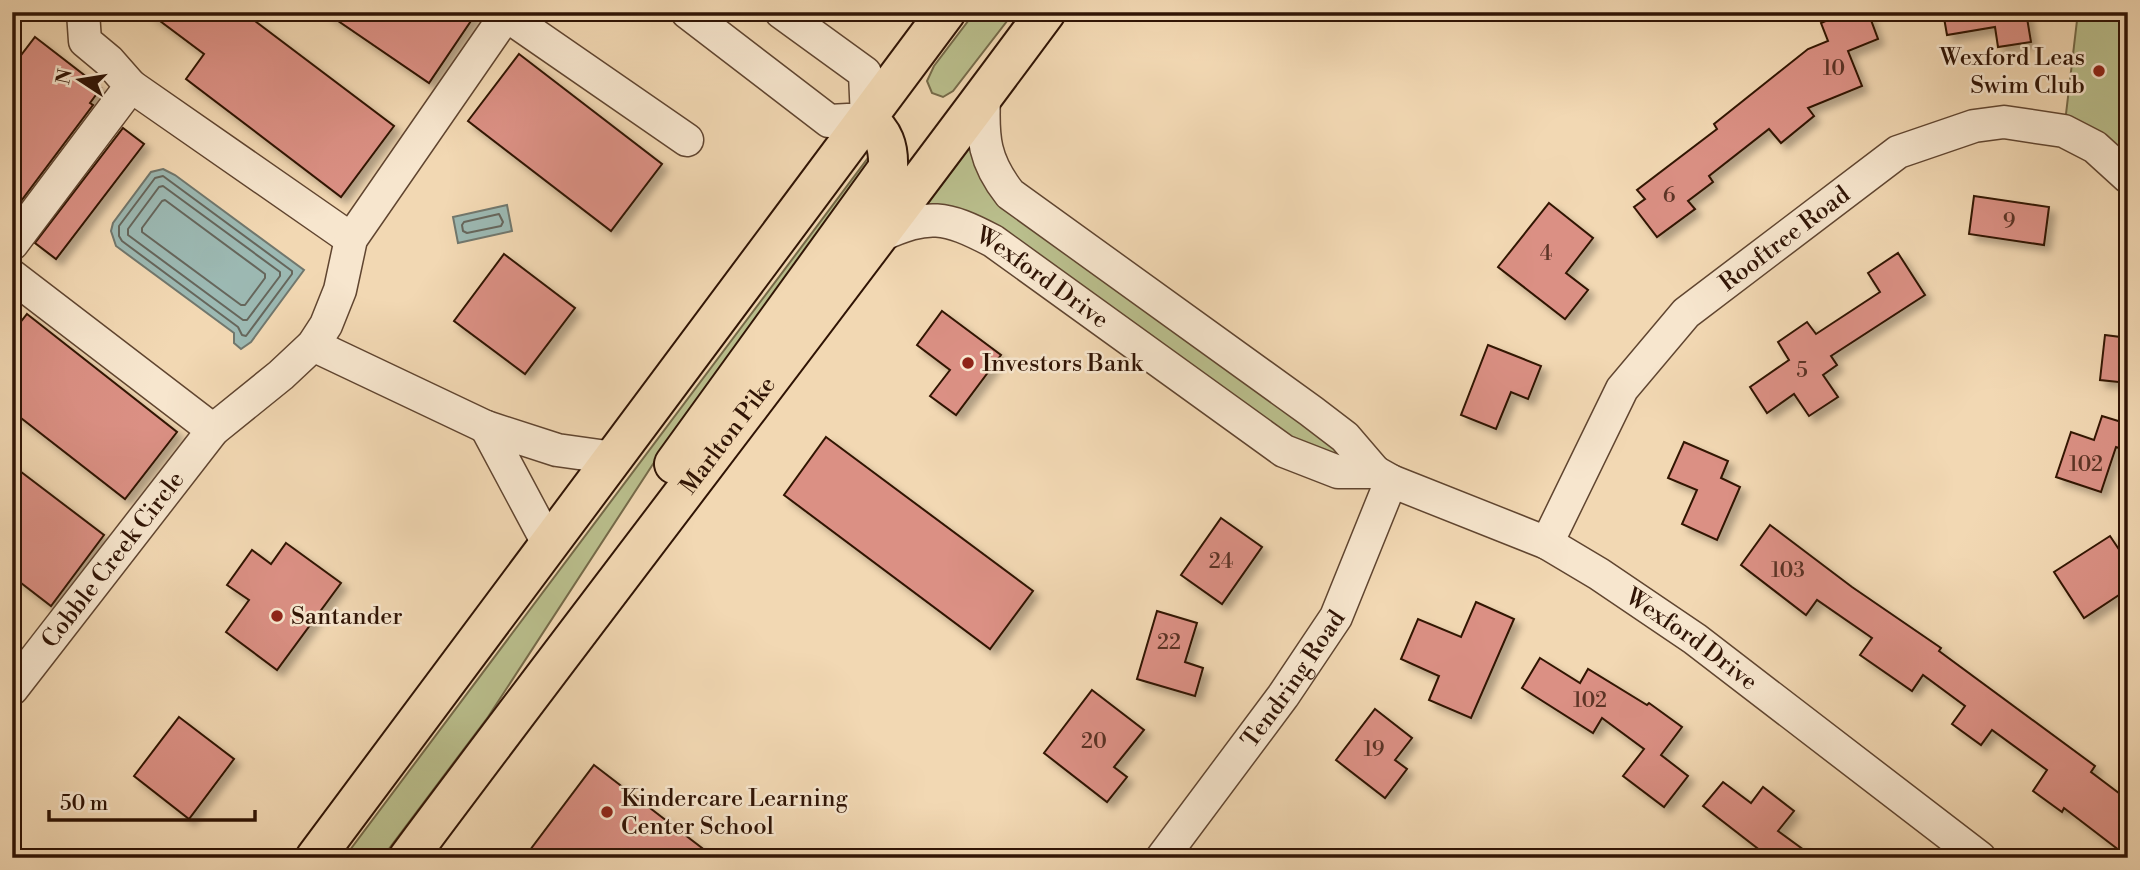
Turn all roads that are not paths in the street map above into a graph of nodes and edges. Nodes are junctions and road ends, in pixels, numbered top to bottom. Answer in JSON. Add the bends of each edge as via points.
{"nodes":[{"id":1,"x":83,"y":12,"type":"edge"},
{"id":2,"x":687,"y":12,"type":"edge"},
{"id":3,"x":781,"y":12,"type":"edge"},
{"id":4,"x":946,"y":12,"type":"edge"},
{"id":5,"x":1046,"y":12,"type":"edge"},
{"id":6,"x":504,"y":13,"type":"edge"},
{"id":7,"x":131,"y":86,"type":"junction"},
{"id":8,"x":984,"y":97,"type":"junction"},
{"id":9,"x":867,"y":119,"type":"junction"},
{"id":10,"x":687,"y":140,"type":"dead end"},
{"id":11,"x":2128,"y":177,"type":"edge"},
{"id":12,"x":879,"y":236,"type":"junction"},
{"id":13,"x":351,"y":239,"type":"junction"},
{"id":14,"x":12,"y":244,"type":"edge"},
{"id":15,"x":12,"y":276,"type":"edge"},
{"id":16,"x":313,"y":345,"type":"junction"},
{"id":17,"x":486,"y":427,"type":"junction"},
{"id":18,"x":213,"y":430,"type":"junction"},
{"id":19,"x":614,"y":458,"type":"junction"},
{"id":20,"x":1383,"y":477,"type":"junction"},
{"id":21,"x":1547,"y":543,"type":"junction"},
{"id":22,"x":549,"y":545,"type":"junction"},
{"id":23,"x":540,"y":679,"type":"junction"},
{"id":24,"x":12,"y":690,"type":"edge"},
{"id":25,"x":315,"y":858,"type":"edge"},
{"id":26,"x":408,"y":858,"type":"edge"},
{"id":27,"x":1162,"y":858,"type":"edge"},
{"id":28,"x":1980,"y":858,"type":"edge"}],
"edges":[{"from":1,"to":7,"type":"street","via":[[85,41]]},
{"from":2,"to":9,"type":"street","via":[[829,121]]},
{"from":3,"to":9,"type":"street","via":[[865,73]]},
{"from":4,"to":9,"type":"highway"},
{"from":5,"to":8,"type":"highway","name":"Marlton Pike"},
{"from":6,"to":10,"type":"street","name":"Cobble Creek Circle"},
{"from":6,"to":13,"type":"street","name":"Cobble Creek Circle"},
{"from":7,"to":13,"type":"street"},
{"from":7,"to":14,"type":"street"},
{"from":8,"to":12,"type":"highway","name":"Marlton Pike"},
{"from":8,"to":20,"type":"street","name":"Wexford Drive","via":[[986,153],[1010,194],[1311,411]]},
{"from":9,"to":19,"type":"highway"},
{"from":9,"to":23,"type":"highway","via":[[886,140],[888,168],[600,566]]},
{"from":11,"to":21,"type":"street","name":"Rooftree Road","via":[[2095,147],[2064,131],[2004,122],[1974,126],[1898,152],[1686,313],[1622,389]]},
{"from":12,"to":20,"type":"street","name":"Wexford Drive","via":[[908,223],[938,219],[965,226],[993,241],[1284,451],[1338,472]]},
{"from":12,"to":23,"type":"highway","name":"Marlton Pike"},
{"from":13,"to":16,"type":"street","name":"Cobble Creek Circle","via":[[340,290]]},
{"from":15,"to":18,"type":"street"},
{"from":16,"to":17,"type":"street"},
{"from":16,"to":18,"type":"street","name":"Cobble Creek Circle"},
{"from":17,"to":19,"type":"street","via":[[556,450]]},
{"from":17,"to":22,"type":"street"},
{"from":18,"to":24,"type":"street","name":"Cobble Creek Circle"},
{"from":19,"to":22,"type":"highway"},
{"from":20,"to":21,"type":"street","name":"Wexford Drive"},
{"from":20,"to":27,"type":"street","name":"Tendring Road","via":[[1336,617]]},
{"from":21,"to":28,"type":"street","name":"Wexford Drive","via":[[1695,639]]},
{"from":22,"to":25,"type":"highway"},
{"from":23,"to":26,"type":"highway","name":"Marlton Pike"}]}
